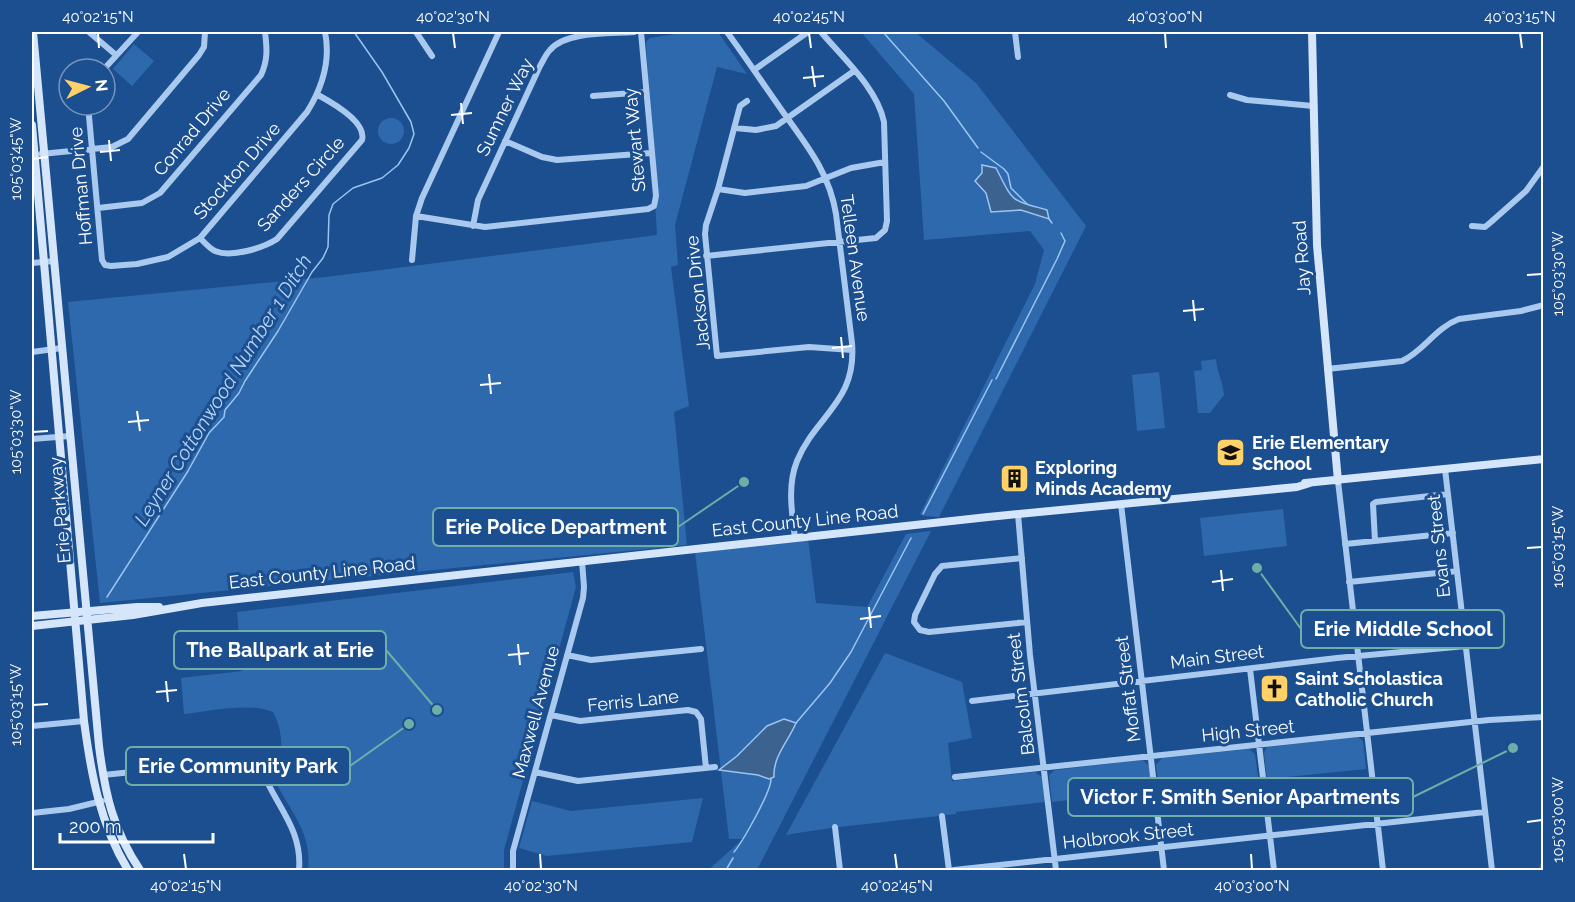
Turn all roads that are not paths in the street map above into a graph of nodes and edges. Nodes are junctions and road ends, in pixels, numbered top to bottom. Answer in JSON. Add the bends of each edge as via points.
{"nodes":[{"id":1,"x":33,"y":32,"type":"edge"},
{"id":2,"x":89,"y":32,"type":"edge"},
{"id":3,"x":138,"y":32,"type":"edge"},
{"id":4,"x":205,"y":32,"type":"edge"},
{"id":5,"x":265,"y":32,"type":"edge"},
{"id":6,"x":325,"y":32,"type":"edge"},
{"id":7,"x":416,"y":32,"type":"edge"},
{"id":8,"x":499,"y":32,"type":"edge"},
{"id":9,"x":634,"y":32,"type":"edge"},
{"id":10,"x":641,"y":32,"type":"edge"},
{"id":11,"x":727,"y":32,"type":"edge"},
{"id":12,"x":808,"y":32,"type":"edge"},
{"id":13,"x":821,"y":32,"type":"edge"},
{"id":14,"x":1015,"y":32,"type":"edge"},
{"id":15,"x":1312,"y":32,"type":"edge"},
{"id":16,"x":590,"y":33,"type":"edge"},
{"id":17,"x":116,"y":55,"type":"joint"},
{"id":18,"x":432,"y":56,"type":"dead end"},
{"id":19,"x":1018,"y":57,"type":"dead end"},
{"id":20,"x":754,"y":70,"type":"junction"},
{"id":21,"x":854,"y":71,"type":"junction"},
{"id":22,"x":646,"y":92,"type":"junction"},
{"id":23,"x":318,"y":95,"type":"junction"},
{"id":24,"x":592,"y":96,"type":"dead end"},
{"id":25,"x":1230,"y":96,"type":"dead end"},
{"id":26,"x":747,"y":101,"type":"dead end"},
{"id":27,"x":1313,"y":106,"type":"junction"},
{"id":28,"x":89,"y":117,"type":"edge"},
{"id":29,"x":787,"y":118,"type":"junction"},
{"id":30,"x":32,"y":125,"type":"edge"},
{"id":31,"x":735,"y":128,"type":"junction"},
{"id":32,"x":505,"y":141,"type":"junction"},
{"id":33,"x":92,"y":149,"type":"junction"},
{"id":34,"x":651,"y":153,"type":"junction"},
{"id":35,"x":39,"y":154,"type":"junction"},
{"id":36,"x":885,"y":162,"type":"junction"},
{"id":37,"x":1544,"y":166,"type":"edge"},
{"id":38,"x":826,"y":178,"type":"junction"},
{"id":39,"x":718,"y":189,"type":"junction"},
{"id":40,"x":98,"y":208,"type":"junction"},
{"id":41,"x":416,"y":216,"type":"junction"},
{"id":42,"x":473,"y":226,"type":"junction"},
{"id":43,"x":1472,"y":226,"type":"dead end"},
{"id":44,"x":200,"y":238,"type":"junction"},
{"id":45,"x":840,"y":242,"type":"junction"},
{"id":46,"x":706,"y":256,"type":"junction"},
{"id":47,"x":412,"y":260,"type":"dead end"},
{"id":48,"x":54,"y":261,"type":"junction"},
{"id":49,"x":44,"y":262,"type":"junction"},
{"id":50,"x":32,"y":263,"type":"edge"},
{"id":51,"x":105,"y":265,"type":"joint"},
{"id":52,"x":1544,"y":305,"type":"edge"},
{"id":53,"x":62,"y":348,"type":"junction"},
{"id":54,"x":51,"y":349,"type":"junction"},
{"id":55,"x":852,"y":350,"type":"junction"},
{"id":56,"x":32,"y":352,"type":"edge"},
{"id":57,"x":1327,"y":369,"type":"junction"},
{"id":58,"x":70,"y":436,"type":"junction"},
{"id":59,"x":57,"y":437,"type":"junction"},
{"id":60,"x":32,"y":440,"type":"edge"},
{"id":61,"x":1544,"y":459,"type":"edge"},
{"id":62,"x":1445,"y":469,"type":"junction"},
{"id":63,"x":1338,"y":481,"type":"junction"},
{"id":64,"x":1448,"y":494,"type":"junction"},
{"id":65,"x":1121,"y":504,"type":"junction"},
{"id":66,"x":1017,"y":514,"type":"junction"},
{"id":67,"x":1453,"y":533,"type":"junction"},
{"id":68,"x":795,"y":538,"type":"junction"},
{"id":69,"x":1375,"y":541,"type":"junction"},
{"id":70,"x":1345,"y":544,"type":"junction"},
{"id":71,"x":1022,"y":558,"type":"junction"},
{"id":72,"x":582,"y":561,"type":"junction"},
{"id":73,"x":1457,"y":571,"type":"junction"},
{"id":74,"x":1349,"y":582,"type":"junction"},
{"id":75,"x":181,"y":606,"type":"junction"},
{"id":76,"x":87,"y":610,"type":"junction"},
{"id":77,"x":74,"y":611,"type":"junction"},
{"id":78,"x":32,"y":616,"type":"edge"},
{"id":79,"x":75,"y":621,"type":"junction"},
{"id":80,"x":88,"y":621,"type":"junction"},
{"id":81,"x":1027,"y":622,"type":"junction"},
{"id":82,"x":32,"y":626,"type":"edge"},
{"id":83,"x":1466,"y":646,"type":"junction"},
{"id":84,"x":701,"y":649,"type":"dead end"},
{"id":85,"x":567,"y":655,"type":"junction"},
{"id":86,"x":1358,"y":657,"type":"junction"},
{"id":87,"x":1250,"y":669,"type":"junction"},
{"id":88,"x":1142,"y":681,"type":"junction"},
{"id":89,"x":1035,"y":694,"type":"junction"},
{"id":90,"x":972,"y":701,"type":"dead end"},
{"id":91,"x":551,"y":715,"type":"junction"},
{"id":92,"x":1544,"y":717,"type":"edge"},
{"id":93,"x":84,"y":721,"type":"junction"},
{"id":94,"x":1474,"y":722,"type":"junction"},
{"id":95,"x":32,"y":726,"type":"edge"},
{"id":96,"x":1367,"y":733,"type":"junction"},
{"id":97,"x":1259,"y":745,"type":"junction"},
{"id":98,"x":1152,"y":756,"type":"junction"},
{"id":99,"x":714,"y":767,"type":"dead end"},
{"id":100,"x":1044,"y":767,"type":"junction"},
{"id":101,"x":706,"y":768,"type":"junction"},
{"id":102,"x":535,"y":772,"type":"junction"},
{"id":103,"x":103,"y":776,"type":"junction"},
{"id":104,"x":956,"y":777,"type":"dead end"},
{"id":105,"x":107,"y":800,"type":"junction"},
{"id":106,"x":98,"y":802,"type":"junction"},
{"id":107,"x":1485,"y":812,"type":"junction"},
{"id":108,"x":32,"y":813,"type":"edge"},
{"id":109,"x":942,"y":816,"type":"dead end"},
{"id":110,"x":1377,"y":823,"type":"junction"},
{"id":111,"x":835,"y":827,"type":"dead end"},
{"id":112,"x":1269,"y":835,"type":"junction"},
{"id":113,"x":1162,"y":847,"type":"junction"},
{"id":114,"x":1055,"y":859,"type":"junction"},
{"id":115,"x":128,"y":870,"type":"edge"},
{"id":116,"x":140,"y":870,"type":"edge"},
{"id":117,"x":299,"y":870,"type":"edge"},
{"id":118,"x":513,"y":870,"type":"edge"},
{"id":119,"x":840,"y":870,"type":"edge"},
{"id":120,"x":949,"y":870,"type":"edge"},
{"id":121,"x":954,"y":870,"type":"edge"},
{"id":122,"x":1056,"y":870,"type":"edge"},
{"id":123,"x":1164,"y":870,"type":"edge"},
{"id":124,"x":1274,"y":870,"type":"edge"},
{"id":125,"x":1383,"y":870,"type":"edge"},
{"id":126,"x":1492,"y":870,"type":"edge"}],
"edges":[{"from":1,"to":35,"type":"main road","name":"Erie Parkway"},
{"from":2,"to":17,"type":"street"},
{"from":3,"to":17,"type":"street"},
{"from":4,"to":33,"type":"street","via":[[199,55],[128,139],[112,147]]},
{"from":5,"to":40,"type":"street","name":"Conrad Drive","via":[[266,63],[261,75],[160,193],[142,203]]},
{"from":6,"to":23,"type":"street","name":"Stockton Drive","via":[[326,61]]},
{"from":7,"to":18,"type":"street"},
{"from":8,"to":41,"type":"street"},
{"from":9,"to":16,"type":"street","name":"Sumner Way"},
{"from":10,"to":22,"type":"street","name":"Stewart Way"},
{"from":11,"to":20,"type":"street","name":"Telleen Avenue"},
{"from":12,"to":20,"type":"street"},
{"from":13,"to":21,"type":"street"},
{"from":14,"to":19,"type":"street"},
{"from":15,"to":27,"type":"main road","name":"Jay Road"},
{"from":16,"to":32,"type":"street","name":"Sumner Way","via":[[561,41],[550,50]]},
{"from":20,"to":29,"type":"street","name":"Telleen Avenue"},
{"from":21,"to":29,"type":"street"},
{"from":21,"to":36,"type":"street","via":[[882,111]]},
{"from":22,"to":24,"type":"street"},
{"from":22,"to":34,"type":"street","name":"Stewart Way"},
{"from":23,"to":44,"type":"street","name":"Stockton Drive"},
{"from":23,"to":44,"type":"street","name":"Sanders Circle","via":[[360,126],[362,140],[277,239],[250,250],[225,253],[212,250]]},
{"from":25,"to":27,"type":"street"},
{"from":26,"to":31,"type":"street","name":"Jackson Drive","via":[[740,106]]},
{"from":27,"to":57,"type":"main road","name":"Jay Road"},
{"from":28,"to":33,"type":"street","name":"Hoffman Drive"},
{"from":29,"to":31,"type":"street","via":[[765,129]]},
{"from":29,"to":38,"type":"street","name":"Telleen Avenue"},
{"from":30,"to":35,"type":"main road","name":"Erie Parkway"},
{"from":31,"to":39,"type":"street","name":"Jackson Drive"},
{"from":32,"to":34,"type":"street","via":[[557,160]]},
{"from":32,"to":42,"type":"street","name":"Sumner Way","via":[[478,200]]},
{"from":33,"to":35,"type":"street"},
{"from":33,"to":40,"type":"street","name":"Hoffman Drive"},
{"from":34,"to":42,"type":"street","name":"Stewart Way","via":[[656,196],[654,206],[648,210]]},
{"from":35,"to":48,"type":"main road","name":"Erie Parkway"},
{"from":35,"to":49,"type":"main road","name":"Erie Parkway"},
{"from":36,"to":38,"type":"street","via":[[862,165]]},
{"from":36,"to":45,"type":"street","via":[[885,230],[876,238]]},
{"from":37,"to":43,"type":"street","via":[[1526,191],[1491,222],[1485,227]]},
{"from":38,"to":39,"type":"street","via":[[806,186],[745,193]]},
{"from":38,"to":45,"type":"street","name":"Telleen Avenue"},
{"from":39,"to":46,"type":"street","name":"Jackson Drive","via":[[706,225]]},
{"from":40,"to":51,"type":"street","name":"Hoffman Drive"},
{"from":41,"to":42,"type":"street"},
{"from":41,"to":47,"type":"street"},
{"from":44,"to":51,"type":"street","name":"Stockton Drive","via":[[168,257],[137,264]]},
{"from":45,"to":46,"type":"street"},
{"from":45,"to":55,"type":"street","name":"Telleen Avenue"},
{"from":46,"to":55,"type":"street","name":"Jackson Drive","via":[[717,356],[809,346]]},
{"from":48,"to":49,"type":"street"},
{"from":48,"to":53,"type":"main road","name":"Erie Parkway"},
{"from":49,"to":50,"type":"street"},
{"from":49,"to":54,"type":"main road","name":"Erie Parkway"},
{"from":52,"to":57,"type":"street","via":[[1451,322],[1402,361]]},
{"from":53,"to":54,"type":"street"},
{"from":53,"to":58,"type":"main road","name":"Erie Parkway"},
{"from":54,"to":56,"type":"street"},
{"from":54,"to":59,"type":"main road","name":"Erie Parkway"},
{"from":55,"to":68,"type":"street","name":"Telleen Avenue","via":[[849,376],[839,402],[796,462],[790,493]]},
{"from":57,"to":63,"type":"main road","name":"Jay Road"},
{"from":58,"to":59,"type":"street"},
{"from":58,"to":76,"type":"main road","name":"Erie Parkway"},
{"from":59,"to":60,"type":"street"},
{"from":59,"to":77,"type":"main road","name":"Erie Parkway"},
{"from":61,"to":62,"type":"main road","name":"East County Line Road"},
{"from":62,"to":63,"type":"main road","name":"East County Line Road"},
{"from":62,"to":64,"type":"street","name":"Evans Street"},
{"from":63,"to":65,"type":"main road","name":"East County Line Road","via":[[1296,482]]},
{"from":63,"to":70,"type":"street"},
{"from":64,"to":67,"type":"street","name":"Evans Street"},
{"from":64,"to":69,"type":"street","via":[[1376,502],[1372,507]]},
{"from":65,"to":66,"type":"main road","name":"East County Line Road"},
{"from":65,"to":88,"type":"street","name":"Moffat Street"},
{"from":66,"to":68,"type":"main road","name":"East County Line Road"},
{"from":66,"to":71,"type":"street","name":"Balcolm Street"},
{"from":67,"to":69,"type":"street"},
{"from":67,"to":73,"type":"street","name":"Evans Street"},
{"from":68,"to":72,"type":"main road","name":"East County Line Road"},
{"from":69,"to":70,"type":"street"},
{"from":70,"to":74,"type":"street"},
{"from":71,"to":81,"type":"street","name":"Balcolm Street"},
{"from":71,"to":81,"type":"street","via":[[942,566],[914,622],[920,630],[929,632]]},
{"from":72,"to":75,"type":"main road","name":"East County Line Road"},
{"from":72,"to":85,"type":"street","name":"Maxwell Avenue","via":[[583,598]]},
{"from":73,"to":74,"type":"street"},
{"from":73,"to":83,"type":"street","name":"Evans Street"},
{"from":74,"to":86,"type":"street"},
{"from":75,"to":76,"type":"main road","name":"East County Line Road"},
{"from":75,"to":80,"type":"main road","name":"East County Line Road"},
{"from":76,"to":77,"type":"main road","name":"East County Line Road"},
{"from":76,"to":80,"type":"main road","name":"Erie Parkway"},
{"from":77,"to":78,"type":"main road","name":"East County Line Road"},
{"from":77,"to":79,"type":"main road","name":"Erie Parkway"},
{"from":79,"to":80,"type":"main road","name":"East County Line Road"},
{"from":79,"to":82,"type":"main road","name":"East County Line Road"},
{"from":79,"to":93,"type":"main road","name":"Erie Parkway"},
{"from":80,"to":103,"type":"main road","name":"Erie Parkway"},
{"from":81,"to":89,"type":"street","name":"Balcolm Street"},
{"from":83,"to":86,"type":"street","name":"Main Street"},
{"from":83,"to":94,"type":"street","name":"Evans Street"},
{"from":84,"to":85,"type":"street","via":[[591,660]]},
{"from":85,"to":91,"type":"street","name":"Maxwell Avenue"},
{"from":86,"to":87,"type":"street","name":"Main Street"},
{"from":86,"to":96,"type":"street"},
{"from":87,"to":88,"type":"street","name":"Main Street"},
{"from":87,"to":97,"type":"street"},
{"from":88,"to":89,"type":"street","name":"Main Street"},
{"from":88,"to":98,"type":"street","name":"Moffat Street"},
{"from":89,"to":90,"type":"street","name":"Main Street"},
{"from":89,"to":100,"type":"street","name":"Balcolm Street"},
{"from":91,"to":101,"type":"street","name":"Ferris Lane","via":[[580,721],[696,712],[701,719]]},
{"from":91,"to":102,"type":"street","name":"Maxwell Avenue"},
{"from":92,"to":94,"type":"street","name":"High Street"},
{"from":93,"to":95,"type":"street"},
{"from":93,"to":106,"type":"main road","name":"Erie Parkway"},
{"from":94,"to":96,"type":"street","name":"High Street"},
{"from":94,"to":107,"type":"street","name":"Evans Street"},
{"from":96,"to":97,"type":"street","name":"High Street"},
{"from":96,"to":110,"type":"street"},
{"from":97,"to":98,"type":"street","name":"High Street"},
{"from":97,"to":112,"type":"street"},
{"from":98,"to":100,"type":"street","name":"High Street"},
{"from":98,"to":113,"type":"street","name":"Moffat Street"},
{"from":99,"to":101,"type":"street"},
{"from":100,"to":104,"type":"street","name":"High Street"},
{"from":100,"to":114,"type":"street","name":"Balcolm Street"},
{"from":101,"to":102,"type":"street","via":[[578,781]]},
{"from":102,"to":118,"type":"street","name":"Maxwell Avenue","via":[[513,852]]},
{"from":103,"to":105,"type":"main road","name":"Erie Parkway"},
{"from":103,"to":117,"type":"street","via":[[259,759],[271,794],[294,831]]},
{"from":105,"to":106,"type":"street"},
{"from":105,"to":116,"type":"main road","name":"Erie Parkway","via":[[122,839]]},
{"from":106,"to":108,"type":"street"},
{"from":106,"to":115,"type":"main road","name":"Erie Parkway","via":[[114,846]]},
{"from":107,"to":110,"type":"street","name":"Holbrook Street"},
{"from":107,"to":126,"type":"street","name":"Evans Street"},
{"from":109,"to":120,"type":"street"},
{"from":110,"to":112,"type":"street","name":"Holbrook Street"},
{"from":110,"to":125,"type":"street"},
{"from":111,"to":119,"type":"street"},
{"from":112,"to":113,"type":"street","name":"Holbrook Street"},
{"from":112,"to":124,"type":"street"},
{"from":113,"to":114,"type":"street","name":"Holbrook Street"},
{"from":113,"to":123,"type":"street","name":"Moffat Street"},
{"from":114,"to":121,"type":"street","name":"Holbrook Street"},
{"from":114,"to":122,"type":"street","name":"Balcolm Street"}]}
